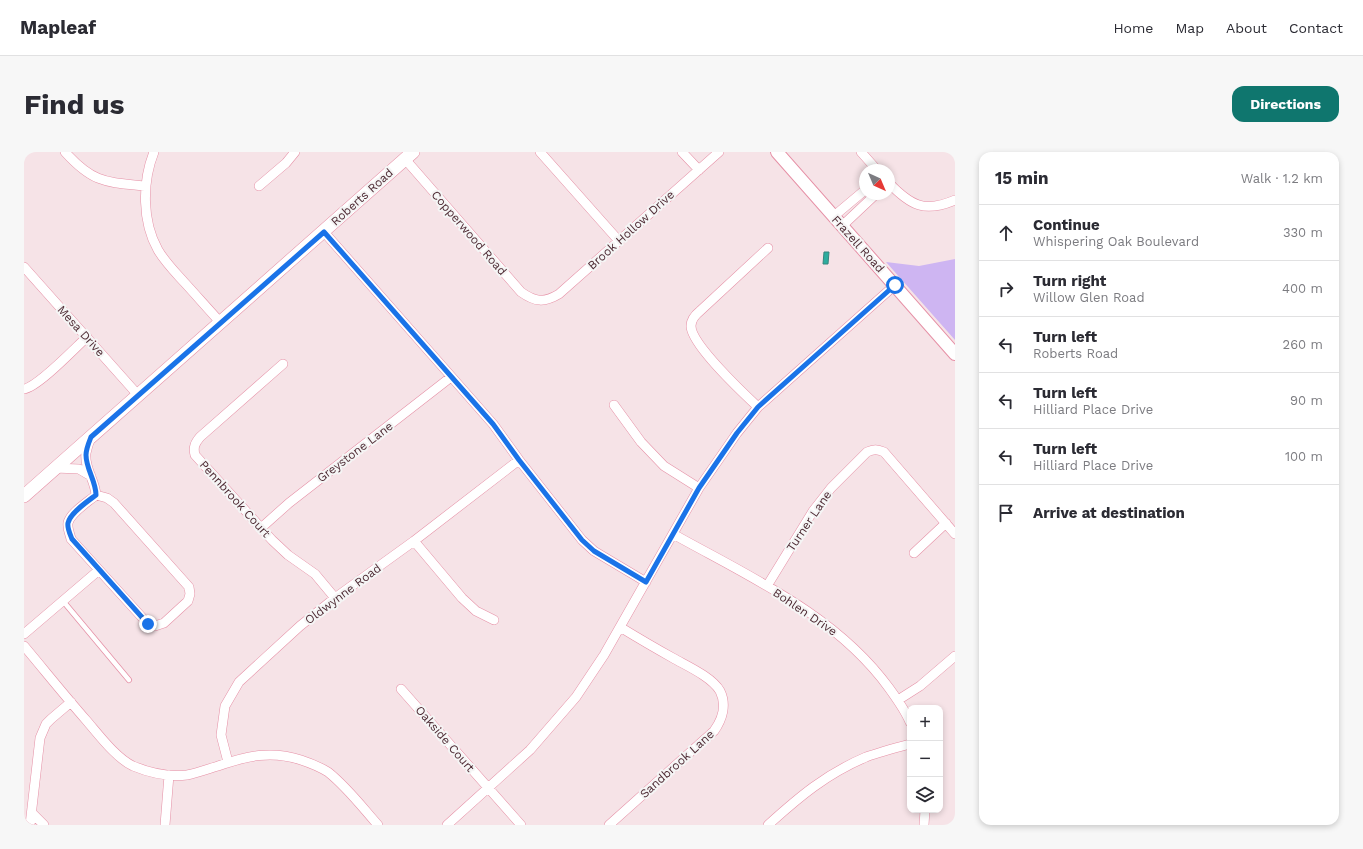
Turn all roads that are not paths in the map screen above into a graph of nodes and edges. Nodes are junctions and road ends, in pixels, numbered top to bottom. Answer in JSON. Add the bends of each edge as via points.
{"nodes":[{"id":1,"x":65,"y":152,"type":"edge"},
{"id":2,"x":154,"y":152,"type":"edge"},
{"id":3,"x":295,"y":152,"type":"edge"},
{"id":4,"x":540,"y":152,"type":"edge"},
{"id":5,"x":682,"y":152,"type":"edge"},
{"id":6,"x":719,"y":152,"type":"edge"},
{"id":7,"x":777,"y":152,"type":"edge"},
{"id":8,"x":861,"y":152,"type":"edge"},
{"id":9,"x":409,"y":156,"type":"edge"},
{"id":10,"x":872,"y":164,"type":"edge"},
{"id":11,"x":698,"y":170,"type":"junction"},
{"id":12,"x":145,"y":186,"type":"junction"},
{"id":13,"x":260,"y":186,"type":"dead end"},
{"id":14,"x":895,"y":189,"type":"edge"},
{"id":15,"x":859,"y":195,"type":"edge"},
{"id":16,"x":870,"y":200,"type":"edge"},
{"id":17,"x":955,"y":200,"type":"edge"},
{"id":18,"x":834,"y":216,"type":"junction"},
{"id":19,"x":842,"y":226,"type":"junction"},
{"id":20,"x":324,"y":232,"type":"junction"},
{"id":21,"x":619,"y":241,"type":"junction"},
{"id":22,"x":768,"y":248,"type":"dead end"},
{"id":23,"x":24,"y":267,"type":"edge"},
{"id":24,"x":895,"y":285,"type":"junction"},
{"id":25,"x":539,"y":300,"type":"joint"},
{"id":26,"x":221,"y":323,"type":"junction"},
{"id":27,"x":87,"y":338,"type":"junction"},
{"id":28,"x":955,"y":354,"type":"edge"},
{"id":29,"x":283,"y":364,"type":"dead end"},
{"id":30,"x":451,"y":377,"type":"junction"},
{"id":31,"x":24,"y":389,"type":"edge"},
{"id":32,"x":138,"y":395,"type":"junction"},
{"id":33,"x":614,"y":405,"type":"dead end"},
{"id":34,"x":758,"y":407,"type":"junction"},
{"id":35,"x":91,"y":437,"type":"junction"},
{"id":36,"x":519,"y":460,"type":"junction"},
{"id":37,"x":55,"y":468,"type":"junction"},
{"id":38,"x":91,"y":476,"type":"junction"},
{"id":39,"x":699,"y":488,"type":"junction"},
{"id":40,"x":96,"y":495,"type":"junction"},
{"id":41,"x":24,"y":496,"type":"edge"},
{"id":42,"x":946,"y":523,"type":"junction"},
{"id":43,"x":261,"y":528,"type":"junction"},
{"id":44,"x":673,"y":534,"type":"junction"},
{"id":45,"x":955,"y":534,"type":"edge"},
{"id":46,"x":414,"y":541,"type":"junction"},
{"id":47,"x":914,"y":553,"type":"dead end"},
{"id":48,"x":99,"y":570,"type":"junction"},
{"id":49,"x":646,"y":582,"type":"junction"},
{"id":50,"x":767,"y":586,"type":"junction"},
{"id":51,"x":335,"y":598,"type":"junction"},
{"id":52,"x":63,"y":601,"type":"junction"},
{"id":53,"x":494,"y":620,"type":"dead end"},
{"id":54,"x":620,"y":627,"type":"junction"},
{"id":55,"x":24,"y":634,"type":"edge"},
{"id":56,"x":24,"y":646,"type":"edge"},
{"id":57,"x":955,"y":656,"type":"edge"},
{"id":58,"x":129,"y":680,"type":"dead end"},
{"id":59,"x":402,"y":689,"type":"dead end"},
{"id":60,"x":898,"y":700,"type":"junction"},
{"id":61,"x":71,"y":702,"type":"junction"},
{"id":62,"x":907,"y":716,"type":"edge"},
{"id":63,"x":907,"y":745,"type":"edge"},
{"id":64,"x":228,"y":762,"type":"junction"},
{"id":65,"x":169,"y":775,"type":"junction"},
{"id":66,"x":488,"y":788,"type":"junction"},
{"id":67,"x":32,"y":813,"type":"junction"},
{"id":68,"x":925,"y":813,"type":"edge"},
{"id":69,"x":30,"y":825,"type":"edge"},
{"id":70,"x":44,"y":825,"type":"edge"},
{"id":71,"x":165,"y":825,"type":"edge"},
{"id":72,"x":378,"y":825,"type":"edge"},
{"id":73,"x":447,"y":825,"type":"edge"},
{"id":74,"x":521,"y":825,"type":"edge"},
{"id":75,"x":610,"y":825,"type":"edge"},
{"id":76,"x":768,"y":825,"type":"edge"},
{"id":77,"x":924,"y":825,"type":"edge"}],
"edges":[{"from":1,"to":12,"type":"street","via":[[80,168],[97,179]]},
{"from":2,"to":12,"type":"street"},
{"from":3,"to":13,"type":"street"},
{"from":4,"to":21,"type":"street"},
{"from":5,"to":11,"type":"street"},
{"from":6,"to":11,"type":"street","name":"Brook Hollow Drive"},
{"from":7,"to":18,"type":"street","name":"Frazell Road"},
{"from":8,"to":10,"type":"street"},
{"from":9,"to":20,"type":"main road","name":"Roberts Road"},
{"from":9,"to":25,"type":"street","name":"Copperwood Road","via":[[521,292],[529,298]]},
{"from":11,"to":21,"type":"street","name":"Brook Hollow Drive"},
{"from":12,"to":26,"type":"street","via":[[150,230],[159,251]]},
{"from":14,"to":17,"type":"street","via":[[910,202],[921,206],[937,206]]},
{"from":15,"to":18,"type":"street"},
{"from":16,"to":19,"type":"street"},
{"from":18,"to":19,"type":"street","name":"Frazell Road"},
{"from":19,"to":24,"type":"street","name":"Frazell Road"},
{"from":20,"to":26,"type":"main road","name":"Roberts Road"},
{"from":20,"to":30,"type":"street"},
{"from":21,"to":25,"type":"street","name":"Brook Hollow Drive","via":[[560,294],[550,299]]},
{"from":22,"to":34,"type":"street","via":[[693,318],[691,327],[694,336],[716,365]]},
{"from":23,"to":27,"type":"street","name":"Mesa Drive"},
{"from":24,"to":28,"type":"street","name":"Frazell Road"},
{"from":24,"to":34,"type":"street"},
{"from":26,"to":32,"type":"main road","name":"Roberts Road"},
{"from":27,"to":31,"type":"street","via":[[38,381]]},
{"from":27,"to":32,"type":"street","name":"Mesa Drive"},
{"from":29,"to":43,"type":"street","name":"Pennbrook Court","via":[[200,437],[194,448],[195,455],[200,461]]},
{"from":30,"to":36,"type":"street","via":[[493,424]]},
{"from":30,"to":43,"type":"street","name":"Greystone Lane","via":[[295,498]]},
{"from":32,"to":35,"type":"main road","name":"Roberts Road"},
{"from":33,"to":39,"type":"street","via":[[641,442],[664,466]]},
{"from":34,"to":39,"type":"street"},
{"from":35,"to":37,"type":"main road","name":"Roberts Road"},
{"from":35,"to":38,"type":"street","via":[[86,454]]},
{"from":36,"to":46,"type":"street","name":"Oldwynne Road"},
{"from":36,"to":49,"type":"street","via":[[582,540],[594,551]]},
{"from":37,"to":38,"type":"street","via":[[79,469]]},
{"from":37,"to":41,"type":"main road","name":"Roberts Road"},
{"from":38,"to":40,"type":"street","via":[[96,487]]},
{"from":39,"to":44,"type":"street"},
{"from":40,"to":48,"type":"street","via":[[73,515],[68,522],[68,530],[72,539]]},
{"from":40,"to":48,"type":"street","via":[[114,503],[189,587],[188,601],[164,623],[155,626],[148,624]]},
{"from":42,"to":45,"type":"street"},
{"from":42,"to":47,"type":"street"},
{"from":42,"to":50,"type":"street","name":"Turner Lane","via":[[884,452],[878,449],[868,452],[831,488]]},
{"from":43,"to":51,"type":"street","name":"Pennbrook Court","via":[[288,555],[315,574]]},
{"from":44,"to":49,"type":"street"},
{"from":44,"to":50,"type":"street","name":"Bohlen Drive"},
{"from":46,"to":51,"type":"street","name":"Oldwynne Road"},
{"from":46,"to":53,"type":"street","via":[[462,598],[476,611]]},
{"from":48,"to":52,"type":"street"},
{"from":49,"to":54,"type":"street"},
{"from":50,"to":60,"type":"street","name":"Bohlen Drive","via":[[822,621],[850,644],[873,667]]},
{"from":51,"to":64,"type":"street","name":"Oldwynne Road","via":[[239,682],[225,706],[221,735]]},
{"from":52,"to":55,"type":"street"},
{"from":52,"to":58,"type":"lane"},
{"from":54,"to":66,"type":"street","via":[[576,697],[530,750]]},
{"from":54,"to":75,"type":"street","name":"Sandbrook Lane","via":[[716,685],[721,693],[723,708],[722,717],[714,731]]},
{"from":56,"to":61,"type":"street"},
{"from":57,"to":60,"type":"street","via":[[920,686]]},
{"from":59,"to":66,"type":"street","name":"Oakside Court"},
{"from":60,"to":62,"type":"street","name":"Bohlen Drive"},
{"from":61,"to":65,"type":"street","via":[[125,761],[149,772]]},
{"from":61,"to":67,"type":"street","via":[[46,724],[40,738]]},
{"from":63,"to":76,"type":"street","via":[[866,757],[823,779]]},
{"from":64,"to":65,"type":"street","via":[[186,775]]},
{"from":64,"to":72,"type":"street","via":[[269,754],[289,756],[310,763],[327,772],[345,787]]},
{"from":65,"to":71,"type":"street"},
{"from":66,"to":73,"type":"street"},
{"from":66,"to":74,"type":"street"},
{"from":67,"to":69,"type":"street"},
{"from":67,"to":70,"type":"street"},
{"from":68,"to":77,"type":"street"}]}
